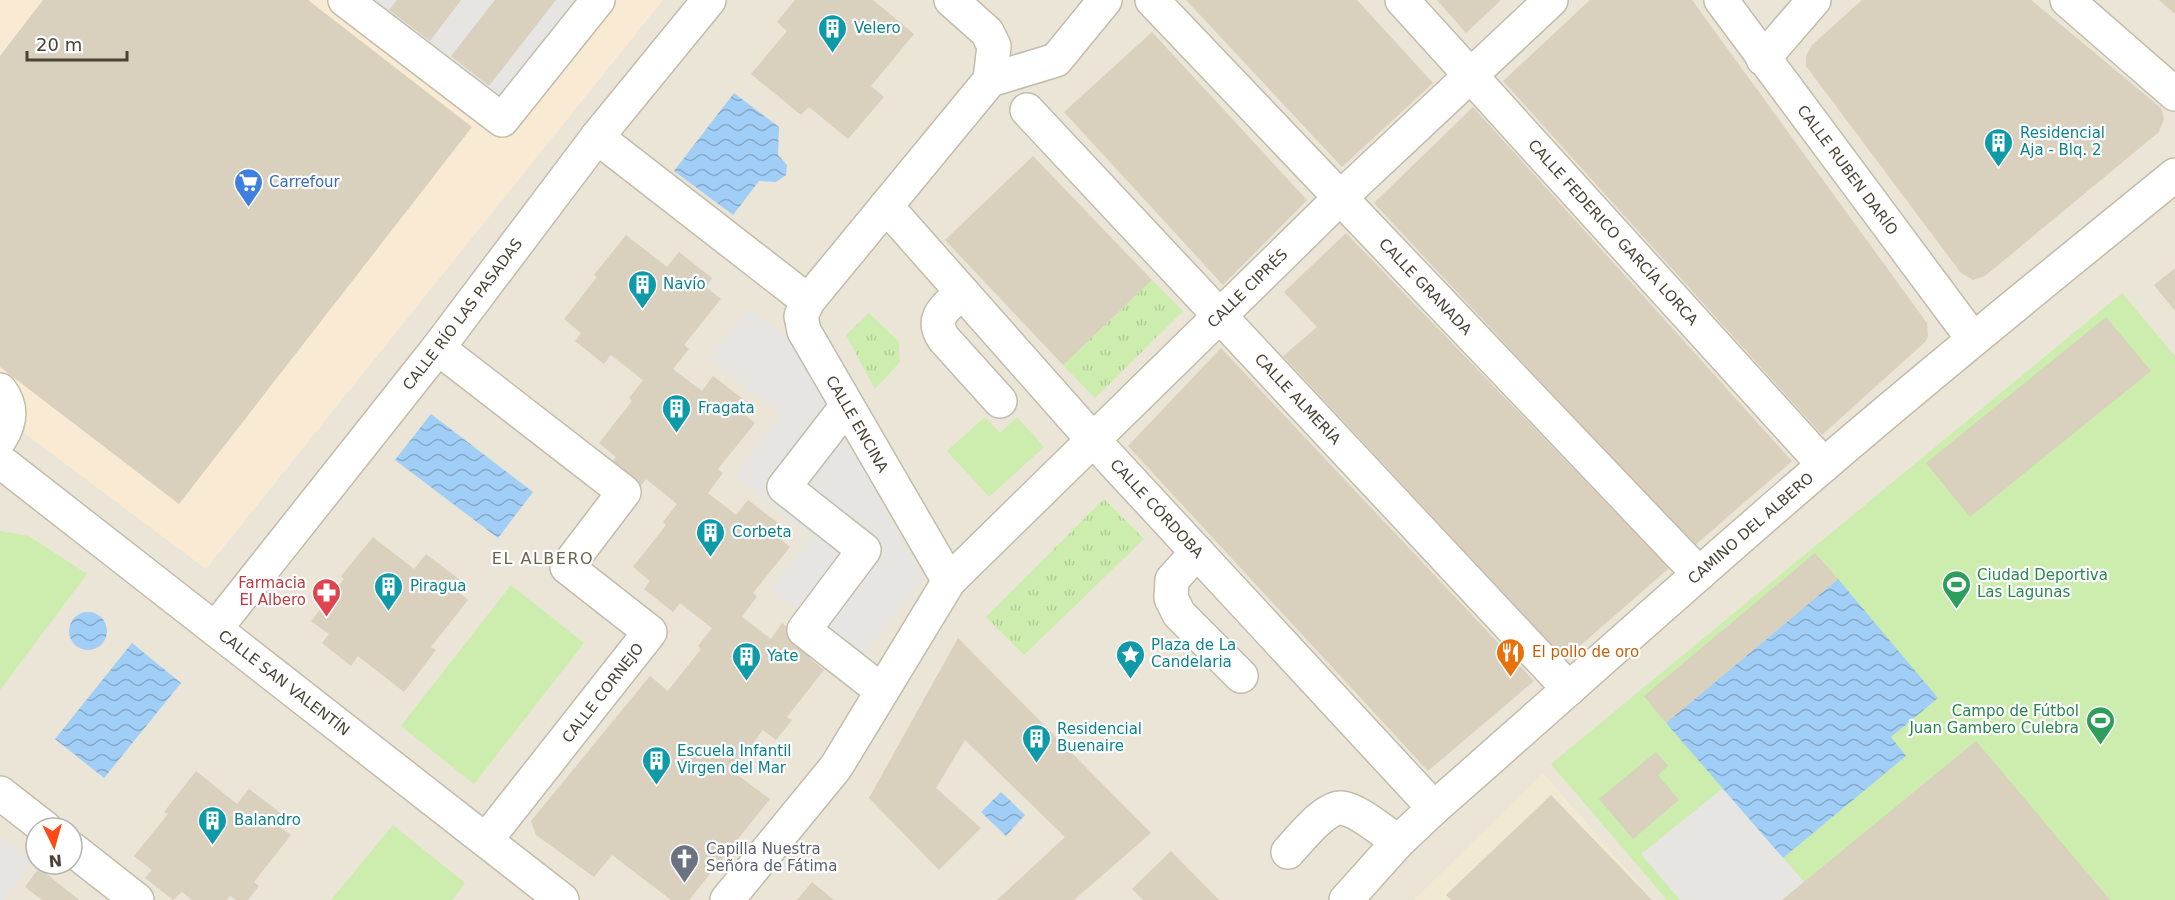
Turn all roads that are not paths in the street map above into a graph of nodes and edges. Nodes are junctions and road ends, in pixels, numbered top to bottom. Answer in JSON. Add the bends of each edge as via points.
{"nodes":[{"id":1,"x":345,"y":0,"type":"edge"},
{"id":2,"x":598,"y":0,"type":"edge"},
{"id":3,"x":709,"y":0,"type":"edge"},
{"id":4,"x":951,"y":0,"type":"edge"},
{"id":5,"x":1105,"y":0,"type":"edge"},
{"id":6,"x":1152,"y":0,"type":"edge"},
{"id":7,"x":1402,"y":0,"type":"edge"},
{"id":8,"x":1551,"y":0,"type":"edge"},
{"id":9,"x":1721,"y":0,"type":"edge"},
{"id":10,"x":1814,"y":0,"type":"edge"},
{"id":11,"x":2067,"y":0,"type":"edge"},
{"id":12,"x":1763,"y":59,"type":"junction"},
{"id":13,"x":1470,"y":76,"type":"junction"},
{"id":14,"x":990,"y":80,"type":"junction"},
{"id":15,"x":2175,"y":94,"type":"edge"},
{"id":16,"x":1027,"y":110,"type":"dead end"},
{"id":17,"x":597,"y":137,"type":"junction"},
{"id":18,"x":2175,"y":175,"type":"edge"},
{"id":19,"x":1341,"y":197,"type":"junction"},
{"id":20,"x":886,"y":206,"type":"junction"},
{"id":21,"x":962,"y":292,"type":"junction"},
{"id":22,"x":808,"y":301,"type":"junction"},
{"id":23,"x":1220,"y":315,"type":"junction"},
{"id":24,"x":1973,"y":339,"type":"junction"},
{"id":25,"x":438,"y":348,"type":"junction"},
{"id":26,"x":0,"y":390,"type":"edge"},
{"id":27,"x":1000,"y":401,"type":"dead end"},
{"id":28,"x":846,"y":407,"type":"junction"},
{"id":29,"x":1094,"y":441,"type":"junction"},
{"id":30,"x":1,"y":462,"type":"edge"},
{"id":31,"x":1824,"y":465,"type":"junction"},
{"id":32,"x":1197,"y":552,"type":"junction"},
{"id":33,"x":1699,"y":574,"type":"junction"},
{"id":34,"x":949,"y":581,"type":"junction"},
{"id":35,"x":216,"y":628,"type":"junction"},
{"id":36,"x":1241,"y":675,"type":"dead end"},
{"id":37,"x":1569,"y":689,"type":"junction"},
{"id":38,"x":882,"y":691,"type":"junction"},
{"id":39,"x":0,"y":793,"type":"edge"},
{"id":40,"x":1434,"y":808,"type":"junction"},
{"id":41,"x":30,"y":816,"type":"edge"},
{"id":42,"x":486,"y":840,"type":"junction"},
{"id":43,"x":1398,"y":842,"type":"junction"},
{"id":44,"x":1288,"y":852,"type":"dead end"},
{"id":45,"x":84,"y":858,"type":"edge"},
{"id":46,"x":137,"y":900,"type":"edge"},
{"id":47,"x":562,"y":900,"type":"edge"},
{"id":48,"x":727,"y":900,"type":"edge"},
{"id":49,"x":1346,"y":900,"type":"edge"}],
"edges":[{"from":1,"to":2,"type":"street","via":[[502,120]]},
{"from":3,"to":17,"type":"street","name":"CALLE RÍO LAS PASADAS"},
{"from":4,"to":14,"type":"street","via":[[987,32],[994,46]]},
{"from":5,"to":14,"type":"street","via":[[1056,60]]},
{"from":6,"to":19,"type":"street","name":"CALLE GRANADA"},
{"from":7,"to":13,"type":"street","name":"CALLE FEDERICO GARCÍA LORCA"},
{"from":8,"to":13,"type":"street","name":"CALLE CIPRÉS"},
{"from":9,"to":12,"type":"street","name":"CALLE RUBEN DARÍO"},
{"from":10,"to":12,"type":"street"},
{"from":11,"to":15,"type":"street"},
{"from":12,"to":24,"type":"street","name":"CALLE RUBEN DARÍO"},
{"from":13,"to":19,"type":"street","name":"CALLE CIPRÉS"},
{"from":13,"to":31,"type":"street","name":"CALLE FEDERICO GARCÍA LORCA"},
{"from":14,"to":20,"type":"street"},
{"from":16,"to":23,"type":"street","name":"CALLE ALMERÍA"},
{"from":17,"to":22,"type":"street"},
{"from":17,"to":25,"type":"street","name":"CALLE RÍO LAS PASADAS"},
{"from":18,"to":24,"type":"street","name":"CAMINO DEL ALBERO"},
{"from":19,"to":23,"type":"street","name":"CALLE CIPRÉS"},
{"from":19,"to":33,"type":"street","name":"CALLE GRANADA"},
{"from":20,"to":21,"type":"street","name":"CALLE CÓRDOBA"},
{"from":20,"to":22,"type":"street"},
{"from":21,"to":27,"type":"street","via":[[938,318],[937,329]]},
{"from":21,"to":29,"type":"street","name":"CALLE CÓRDOBA"},
{"from":22,"to":28,"type":"street","name":"CALLE ENCINA","via":[[801,315],[804,332]]},
{"from":23,"to":29,"type":"street","name":"CALLE CIPRÉS"},
{"from":23,"to":37,"type":"street","name":"CALLE ALMERÍA"},
{"from":24,"to":31,"type":"street","name":"CAMINO DEL ALBERO"},
{"from":25,"to":35,"type":"street","name":"CALLE RÍO LAS PASADAS"},
{"from":25,"to":42,"type":"street","name":"CALLE CORNEJO","via":[[624,492],[567,567],[650,632]]},
{"from":26,"to":30,"type":"street","via":[[8,401],[9,417]]},
{"from":28,"to":34,"type":"street","name":"CALLE ENCINA"},
{"from":28,"to":38,"type":"street","via":[[784,487],[864,550],[804,630]]},
{"from":29,"to":32,"type":"street","name":"CALLE CÓRDOBA"},
{"from":29,"to":34,"type":"street","name":"CALLE CIPRÉS"},
{"from":30,"to":35,"type":"street","name":"CALLE SAN VALENTÍN"},
{"from":31,"to":33,"type":"street","name":"CAMINO DEL ALBERO"},
{"from":32,"to":36,"type":"street","via":[[1172,580],[1171,598],[1179,614]]},
{"from":32,"to":40,"type":"street","name":"CALLE CÓRDOBA"},
{"from":33,"to":37,"type":"street","name":"CAMINO DEL ALBERO"},
{"from":34,"to":38,"type":"street"},
{"from":35,"to":42,"type":"street","name":"CALLE SAN VALENTÍN"},
{"from":37,"to":40,"type":"street","name":"CAMINO DEL ALBERO"},
{"from":38,"to":48,"type":"street","via":[[836,767]]},
{"from":39,"to":41,"type":"street"},
{"from":40,"to":43,"type":"street","name":"CAMINO DEL ALBERO"},
{"from":42,"to":47,"type":"street","name":"CALLE SAN VALENTÍN"},
{"from":43,"to":44,"type":"street","via":[[1356,813],[1341,808],[1326,813]]},
{"from":43,"to":49,"type":"street","name":"CAMINO DEL ALBERO"},
{"from":45,"to":46,"type":"street"}]}
